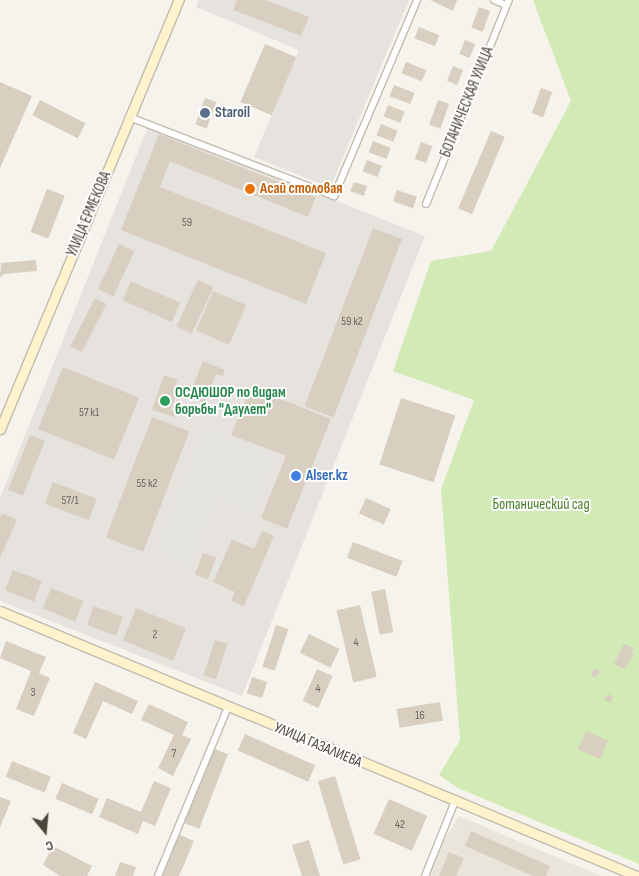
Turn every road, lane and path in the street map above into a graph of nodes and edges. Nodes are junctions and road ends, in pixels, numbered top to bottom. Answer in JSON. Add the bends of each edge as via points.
{"nodes":[{"id":1,"x":180,"y":0,"type":"edge"},
{"id":2,"x":417,"y":0,"type":"edge"},
{"id":3,"x":494,"y":0,"type":"edge"},
{"id":4,"x":507,"y":2,"type":"edge"},
{"id":5,"x":129,"y":117,"type":"junction"},
{"id":6,"x":426,"y":204,"type":"dead end"},
{"id":7,"x":0,"y":429,"type":"edge"},
{"id":8,"x":0,"y":611,"type":"edge"},
{"id":9,"x":228,"y":707,"type":"junction"},
{"id":10,"x":456,"y":799,"type":"junction"},
{"id":11,"x":158,"y":876,"type":"edge"},
{"id":12,"x":424,"y":876,"type":"edge"},
{"id":13,"x":637,"y":876,"type":"edge"}],
"edges":[{"from":1,"to":5,"type":"main road","name":"УЛИЦА ЕРМЕКОВА"},
{"from":2,"to":5,"type":"street","via":[[334,196]]},
{"from":3,"to":4,"type":"street"},
{"from":4,"to":6,"type":"street","name":"БОТАНИЧЕСКАЯ УЛИЦА"},
{"from":5,"to":7,"type":"main road","name":"УЛИЦА ЕРМЕКОВА"},
{"from":8,"to":9,"type":"main road","name":"УЛИЦА ГАЗАЛИЕВА"},
{"from":9,"to":10,"type":"main road","name":"УЛИЦА ГАЗАЛИЕВА"},
{"from":9,"to":11,"type":"street"},
{"from":10,"to":12,"type":"street"},
{"from":10,"to":13,"type":"main road","name":"УЛИЦА ГАЗАЛИЕВА"}]}
